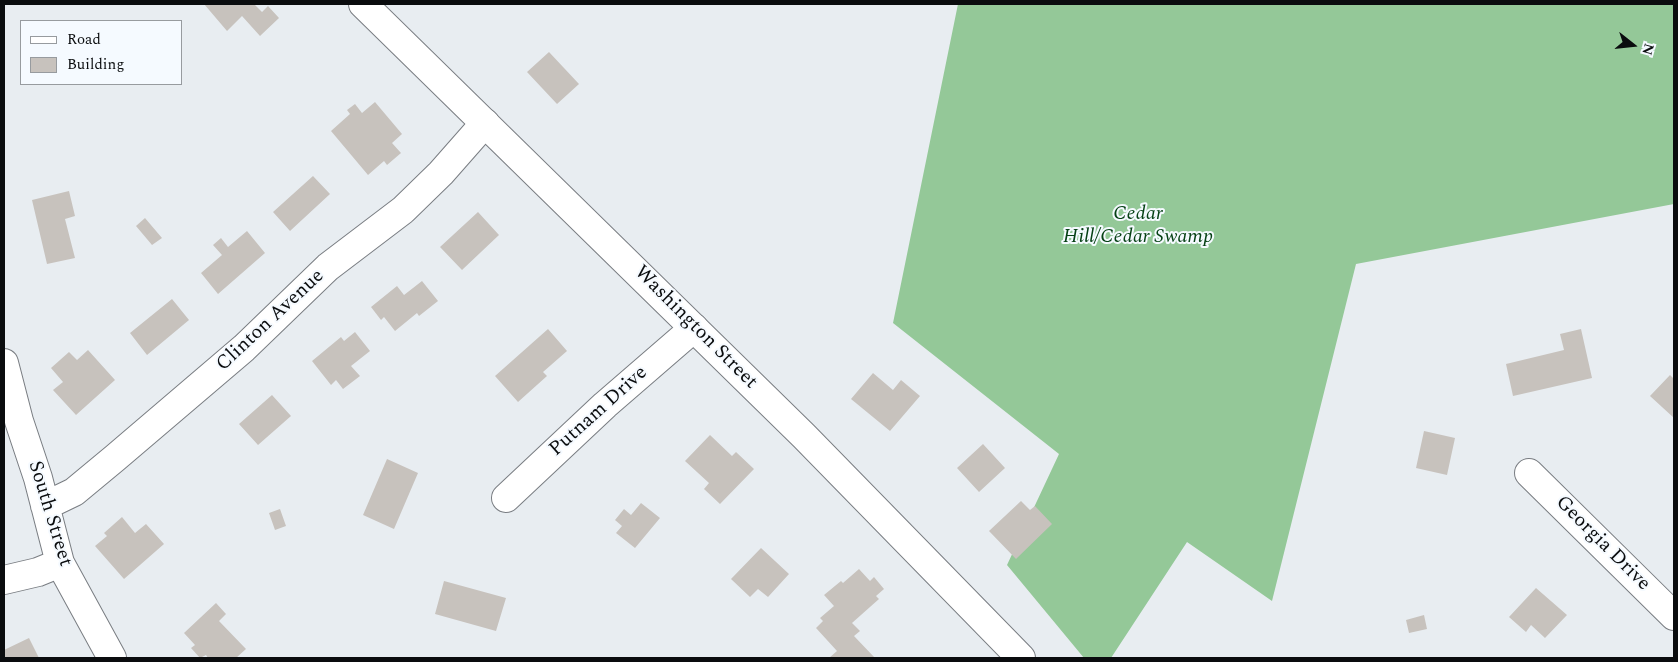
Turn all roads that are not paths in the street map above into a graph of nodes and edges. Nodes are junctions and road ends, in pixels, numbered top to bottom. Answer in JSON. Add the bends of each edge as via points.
{"nodes":[{"id":1,"x":363,"y":4,"type":"edge"},
{"id":2,"x":485,"y":123,"type":"junction"},
{"id":3,"x":694,"y":328,"type":"junction"},
{"id":4,"x":4,"y":363,"type":"edge"},
{"id":5,"x":1529,"y":473,"type":"dead end"},
{"id":6,"x":506,"y":498,"type":"dead end"},
{"id":7,"x":45,"y":506,"type":"junction"},
{"id":8,"x":60,"y":563,"type":"junction"},
{"id":9,"x":4,"y":580,"type":"edge"},
{"id":10,"x":1674,"y":616,"type":"edge"},
{"id":11,"x":112,"y":658,"type":"edge"},
{"id":12,"x":1021,"y":658,"type":"edge"}],
"edges":[{"from":1,"to":2,"type":"street","name":"Washington Street"},
{"from":2,"to":3,"type":"street","name":"Washington Street"},
{"from":2,"to":7,"type":"street","name":"Clinton Avenue","via":[[403,210],[328,267],[244,348],[74,492]]},
{"from":3,"to":6,"type":"street","name":"Putnam Drive","via":[[605,405]]},
{"from":3,"to":12,"type":"street","name":"Washington Street"},
{"from":4,"to":7,"type":"street","name":"South Street"},
{"from":5,"to":10,"type":"street","name":"Georgia Drive"},
{"from":7,"to":8,"type":"street","name":"South Street"},
{"from":8,"to":9,"type":"street"},
{"from":8,"to":11,"type":"street","name":"South Street"}]}
